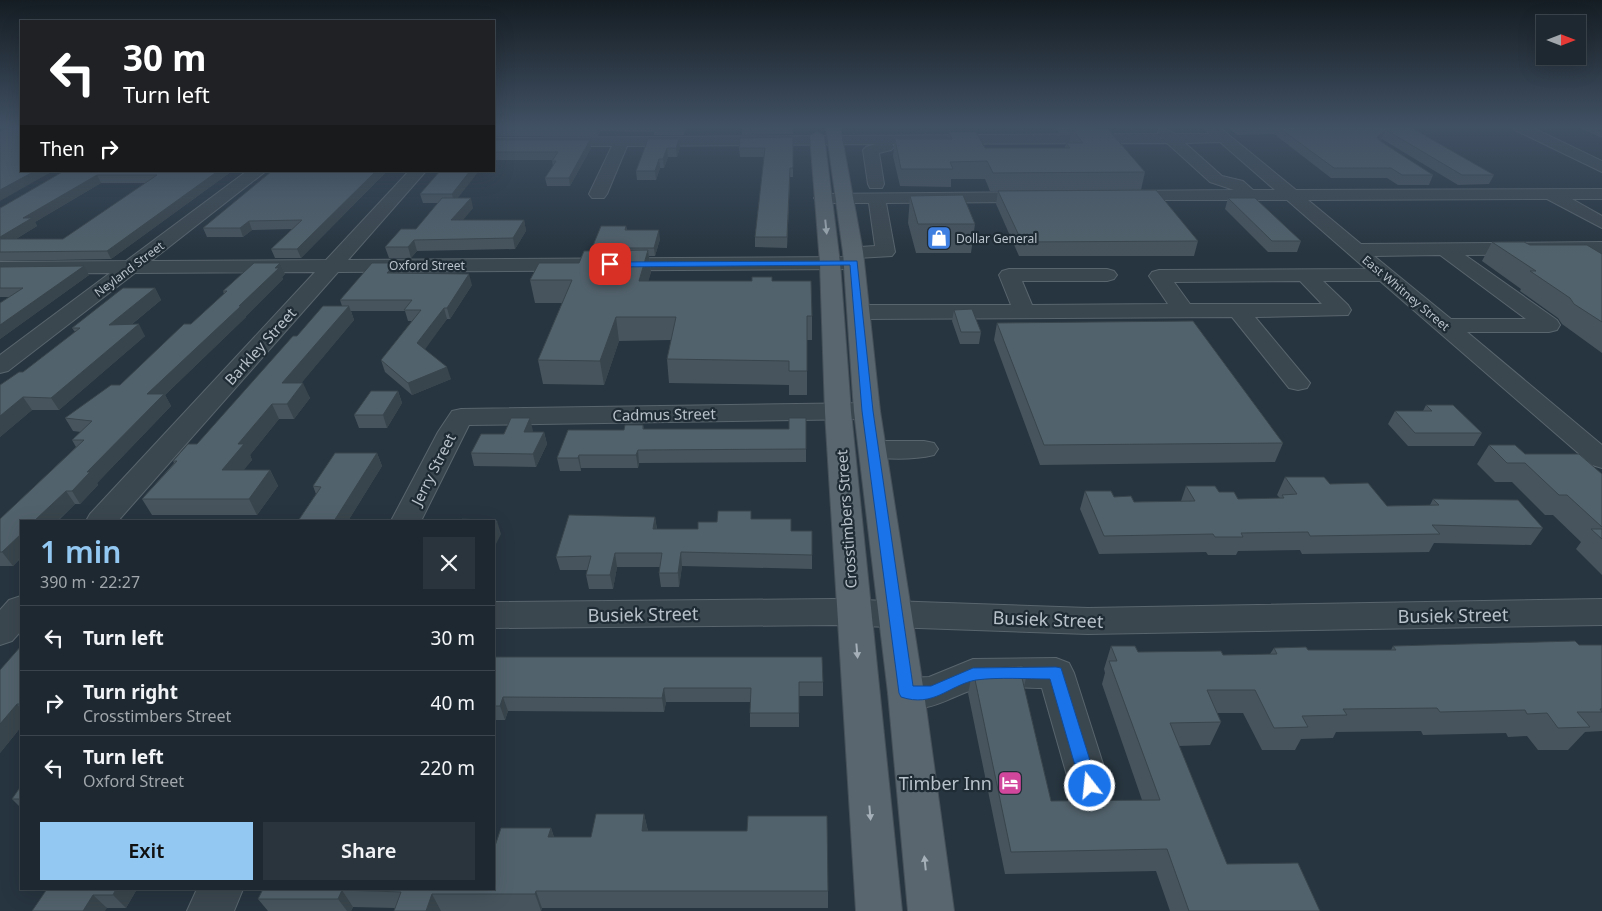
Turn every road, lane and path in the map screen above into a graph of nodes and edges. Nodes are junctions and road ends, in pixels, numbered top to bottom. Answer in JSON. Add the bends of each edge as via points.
{"nodes":[{"id":1,"x":609,"y":170,"type":"edge"},
{"id":2,"x":831,"y":170,"type":"edge"},
{"id":3,"x":874,"y":170,"type":"edge"},
{"id":4,"x":1205,"y":170,"type":"edge"},
{"id":5,"x":1258,"y":170,"type":"edge"},
{"id":6,"x":257,"y":172,"type":"edge"},
{"id":7,"x":417,"y":172,"type":"edge"},
{"id":8,"x":1431,"y":177,"type":"edge"},
{"id":9,"x":877,"y":191,"type":"junction"},
{"id":10,"x":598,"y":194,"type":"dead end"},
{"id":11,"x":1458,"y":194,"type":"junction"},
{"id":12,"x":1551,"y":194,"type":"junction"},
{"id":13,"x":1602,"y":194,"type":"edge"},
{"id":14,"x":1291,"y":195,"type":"junction"},
{"id":15,"x":1106,"y":196,"type":"edge"},
{"id":16,"x":1250,"y":196,"type":"junction"},
{"id":17,"x":1048,"y":197,"type":"edge"},
{"id":18,"x":834,"y":198,"type":"junction"},
{"id":19,"x":1602,"y":223,"type":"edge"},
{"id":20,"x":1602,"y":248,"type":"edge"},
{"id":21,"x":1444,"y":249,"type":"junction"},
{"id":22,"x":1356,"y":250,"type":"junction"},
{"id":23,"x":846,"y":259,"type":"junction"},
{"id":24,"x":333,"y":266,"type":"junction"},
{"id":25,"x":0,"y":268,"type":"edge"},
{"id":26,"x":130,"y":268,"type":"junction"},
{"id":27,"x":1107,"y":275,"type":"dead end"},
{"id":28,"x":1305,"y":275,"type":"junction"},
{"id":29,"x":1385,"y":275,"type":"junction"},
{"id":30,"x":1238,"y":310,"type":"junction"},
{"id":31,"x":1024,"y":311,"type":"junction"},
{"id":32,"x":1184,"y":311,"type":"junction"},
{"id":33,"x":858,"y":312,"type":"junction"},
{"id":34,"x":990,"y":312,"type":"junction"},
{"id":35,"x":1445,"y":326,"type":"junction"},
{"id":36,"x":999,"y":335,"type":"edge"},
{"id":37,"x":0,"y":366,"type":"edge"},
{"id":38,"x":1298,"y":383,"type":"dead end"},
{"id":39,"x":867,"y":411,"type":"junction"},
{"id":40,"x":838,"y":412,"type":"junction"},
{"id":41,"x":461,"y":417,"type":"joint"},
{"id":42,"x":873,"y":449,"type":"junction"},
{"id":43,"x":924,"y":449,"type":"dead end"},
{"id":44,"x":1596,"y":450,"type":"edge"},
{"id":45,"x":102,"y":520,"type":"edge"},
{"id":46,"x":407,"y":520,"type":"edge"},
{"id":47,"x":20,"y":610,"type":"edge"},
{"id":48,"x":1602,"y":612,"type":"edge"},
{"id":49,"x":853,"y":613,"type":"junction"},
{"id":50,"x":896,"y":613,"type":"junction"},
{"id":51,"x":495,"y":615,"type":"edge"},
{"id":52,"x":0,"y":632,"type":"edge"},
{"id":53,"x":906,"y":693,"type":"junction"},
{"id":54,"x":1090,"y":786,"type":"dead end"},
{"id":55,"x":220,"y":890,"type":"edge"},
{"id":56,"x":210,"y":911,"type":"edge"},
{"id":57,"x":879,"y":911,"type":"edge"},
{"id":58,"x":931,"y":911,"type":"edge"}],
"edges":[{"from":1,"to":10,"type":"street"},
{"from":2,"to":18,"type":"main road","name":"Crosstimbers Street"},
{"from":3,"to":9,"type":"street"},
{"from":4,"to":16,"type":"street","via":[[1216,179],[1237,185]]},
{"from":5,"to":14,"type":"street","name":"East Whitney Street"},
{"from":6,"to":26,"type":"street","name":"Neyland Street"},
{"from":7,"to":24,"type":"street","name":"Barkley Street"},
{"from":8,"to":11,"type":"street"},
{"from":9,"to":17,"type":"street"},
{"from":9,"to":18,"type":"street"},
{"from":9,"to":23,"type":"street","name":"Oxford Street","via":[[885,252]]},
{"from":11,"to":12,"type":"street"},
{"from":11,"to":14,"type":"street"},
{"from":12,"to":13,"type":"street"},
{"from":12,"to":19,"type":"street"},
{"from":14,"to":16,"type":"street"},
{"from":14,"to":22,"type":"street","name":"East Whitney Street"},
{"from":15,"to":16,"type":"street"},
{"from":18,"to":23,"type":"main road","name":"Crosstimbers Street"},
{"from":20,"to":21,"type":"street"},
{"from":21,"to":22,"type":"street"},
{"from":21,"to":35,"type":"street","via":[[1549,325]]},
{"from":22,"to":29,"type":"street","name":"East Whitney Street"},
{"from":23,"to":24,"type":"street","name":"Oxford Street"},
{"from":23,"to":33,"type":"main road","name":"Crosstimbers Street"},
{"from":23,"to":40,"type":"main road","name":"Crosstimbers Street"},
{"from":24,"to":26,"type":"street","name":"Oxford Street"},
{"from":24,"to":45,"type":"street","name":"Barkley Street"},
{"from":25,"to":26,"type":"street","name":"Oxford Street"},
{"from":26,"to":37,"type":"street","name":"Neyland Street"},
{"from":27,"to":31,"type":"street","via":[[1009,275]]},
{"from":28,"to":29,"type":"street"},
{"from":28,"to":30,"type":"street","via":[[1340,310]]},
{"from":28,"to":32,"type":"street","via":[[1159,276]]},
{"from":29,"to":35,"type":"street","name":"East Whitney Street"},
{"from":30,"to":32,"type":"street"},
{"from":30,"to":38,"type":"street"},
{"from":31,"to":32,"type":"street"},
{"from":31,"to":34,"type":"street"},
{"from":33,"to":34,"type":"street"},
{"from":33,"to":39,"type":"main road","name":"Crosstimbers Street"},
{"from":34,"to":36,"type":"street"},
{"from":35,"to":44,"type":"street","name":"East Whitney Street"},
{"from":39,"to":40,"type":"street","name":"Cadmus Street"},
{"from":39,"to":42,"type":"main road","name":"Crosstimbers Street"},
{"from":40,"to":41,"type":"street","name":"Cadmus Street"},
{"from":40,"to":49,"type":"main road","name":"Crosstimbers Street"},
{"from":41,"to":46,"type":"street","name":"Jerry Street"},
{"from":42,"to":43,"type":"street"},
{"from":42,"to":50,"type":"main road","name":"Crosstimbers Street"},
{"from":47,"to":52,"type":"street"},
{"from":48,"to":50,"type":"street","name":"Busiek Street","via":[[1088,621]]},
{"from":49,"to":50,"type":"street","name":"Busiek Street"},
{"from":49,"to":51,"type":"street","name":"Busiek Street"},
{"from":49,"to":57,"type":"main road","name":"Crosstimbers Street","one_way":true},
{"from":50,"to":53,"type":"main road","name":"Crosstimbers Street"},
{"from":53,"to":54,"type":"street","via":[[932,692],[973,674],[1056,673]]},
{"from":58,"to":53,"type":"main road","name":"Crosstimbers Street","one_way":true},
{"from":55,"to":56,"type":"street"}]}
